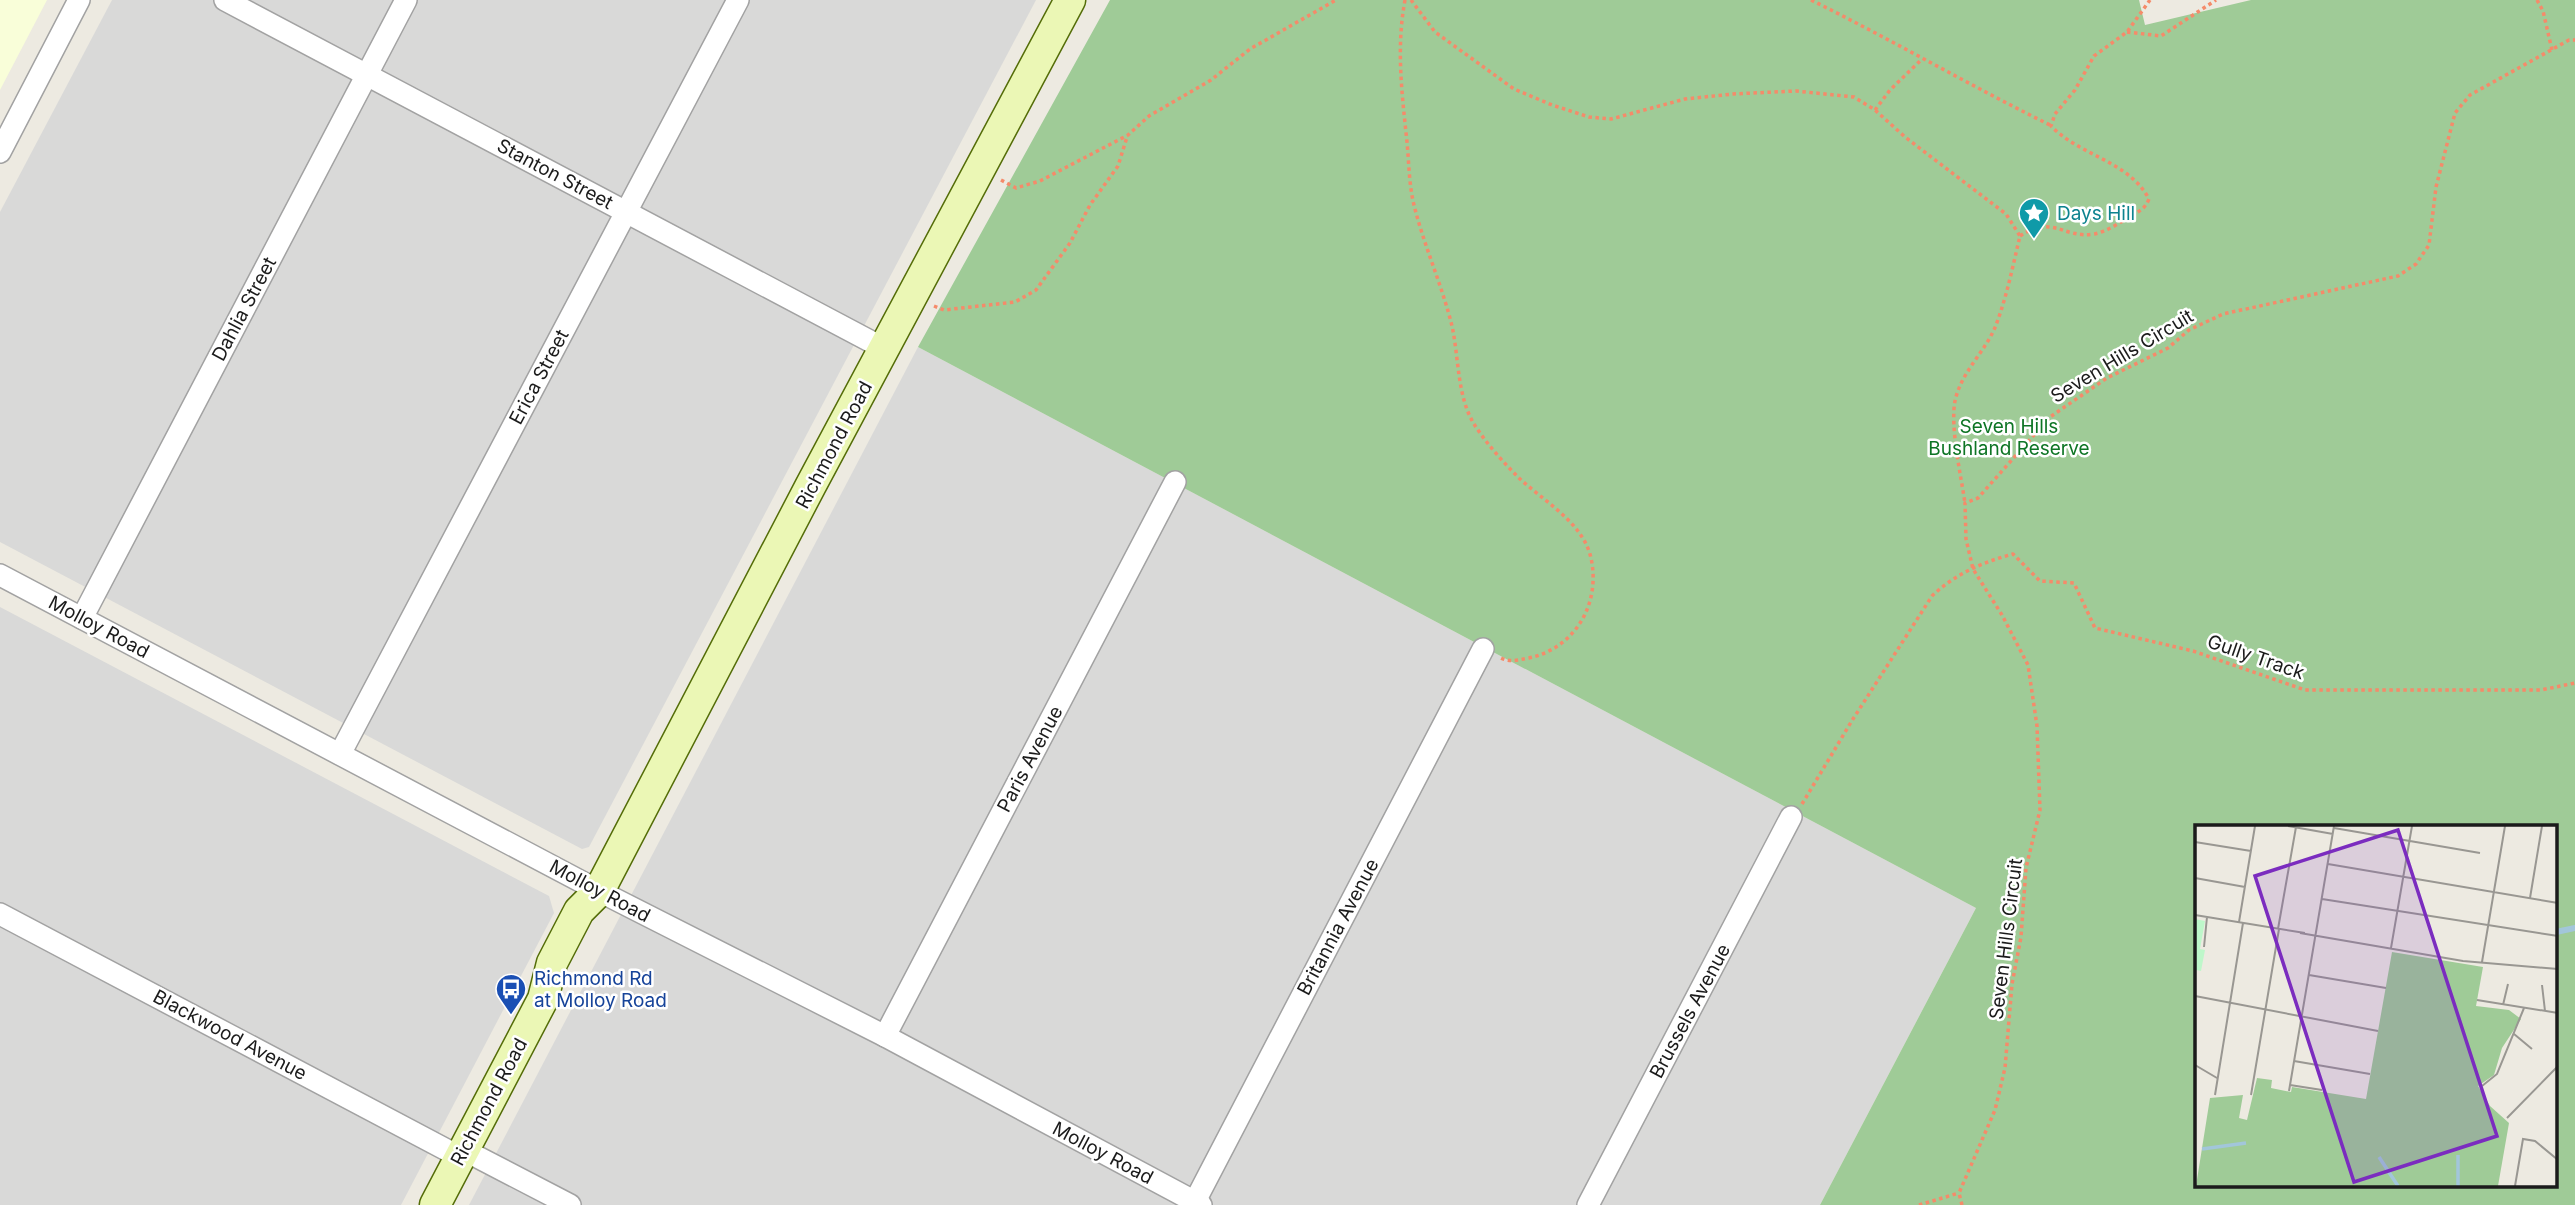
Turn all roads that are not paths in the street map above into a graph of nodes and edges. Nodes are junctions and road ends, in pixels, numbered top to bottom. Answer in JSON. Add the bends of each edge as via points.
{"nodes":[{"id":1,"x":79,"y":0,"type":"edge"},
{"id":2,"x":225,"y":0,"type":"edge"},
{"id":3,"x":406,"y":0,"type":"edge"},
{"id":4,"x":738,"y":0,"type":"edge"},
{"id":5,"x":1070,"y":0,"type":"edge"},
{"id":6,"x":367,"y":75,"type":"junction"},
{"id":7,"x":0,"y":152,"type":"edge"},
{"id":8,"x":626,"y":212,"type":"junction"},
{"id":9,"x":886,"y":349,"type":"junction"},
{"id":10,"x":1175,"y":482,"type":"dead end"},
{"id":11,"x":0,"y":575,"type":"edge"},
{"id":12,"x":82,"y":618,"type":"junction"},
{"id":13,"x":1483,"y":649,"type":"road end"},
{"id":14,"x":340,"y":754,"type":"junction"},
{"id":15,"x":1791,"y":817,"type":"road end"},
{"id":16,"x":599,"y":891,"type":"junction"},
{"id":17,"x":0,"y":914,"type":"edge"},
{"id":18,"x":885,"y":1036,"type":"junction"},
{"id":19,"x":462,"y":1153,"type":"junction"},
{"id":20,"x":1196,"y":1204,"type":"edge"},
{"id":21,"x":435,"y":1205,"type":"edge"},
{"id":22,"x":570,"y":1205,"type":"edge"},
{"id":23,"x":1588,"y":1205,"type":"edge"}],
"edges":[{"from":1,"to":7,"type":"street"},
{"from":2,"to":6,"type":"street","name":"Stanton Street"},
{"from":3,"to":6,"type":"street","name":"Dahlia Street"},
{"from":4,"to":8,"type":"street","name":"Erica Street"},
{"from":5,"to":9,"type":"main road","name":"Richmond Road"},
{"from":6,"to":8,"type":"street","name":"Stanton Street"},
{"from":6,"to":12,"type":"street","name":"Dahlia Street"},
{"from":8,"to":9,"type":"street","name":"Stanton Street"},
{"from":8,"to":14,"type":"street","name":"Erica Street"},
{"from":9,"to":16,"type":"main road","name":"Richmond Road"},
{"from":10,"to":18,"type":"street","name":"Paris Avenue"},
{"from":11,"to":12,"type":"street","name":"Molloy Road"},
{"from":12,"to":14,"type":"street","name":"Molloy Road"},
{"from":13,"to":20,"type":"street","name":"Britannia Avenue"},
{"from":14,"to":16,"type":"street","name":"Molloy Road"},
{"from":15,"to":23,"type":"street","name":"Brussels Avenue"},
{"from":16,"to":18,"type":"street","name":"Molloy Road"},
{"from":16,"to":19,"type":"main road","name":"Richmond Road","via":[[595,918],[582,945],[567,972],[543,999]]},
{"from":17,"to":19,"type":"street","name":"Blackwood Avenue"},
{"from":18,"to":20,"type":"street","name":"Molloy Road"},
{"from":19,"to":21,"type":"main road","name":"Richmond Road"},
{"from":19,"to":22,"type":"street","name":"Blackwood Avenue"}]}
